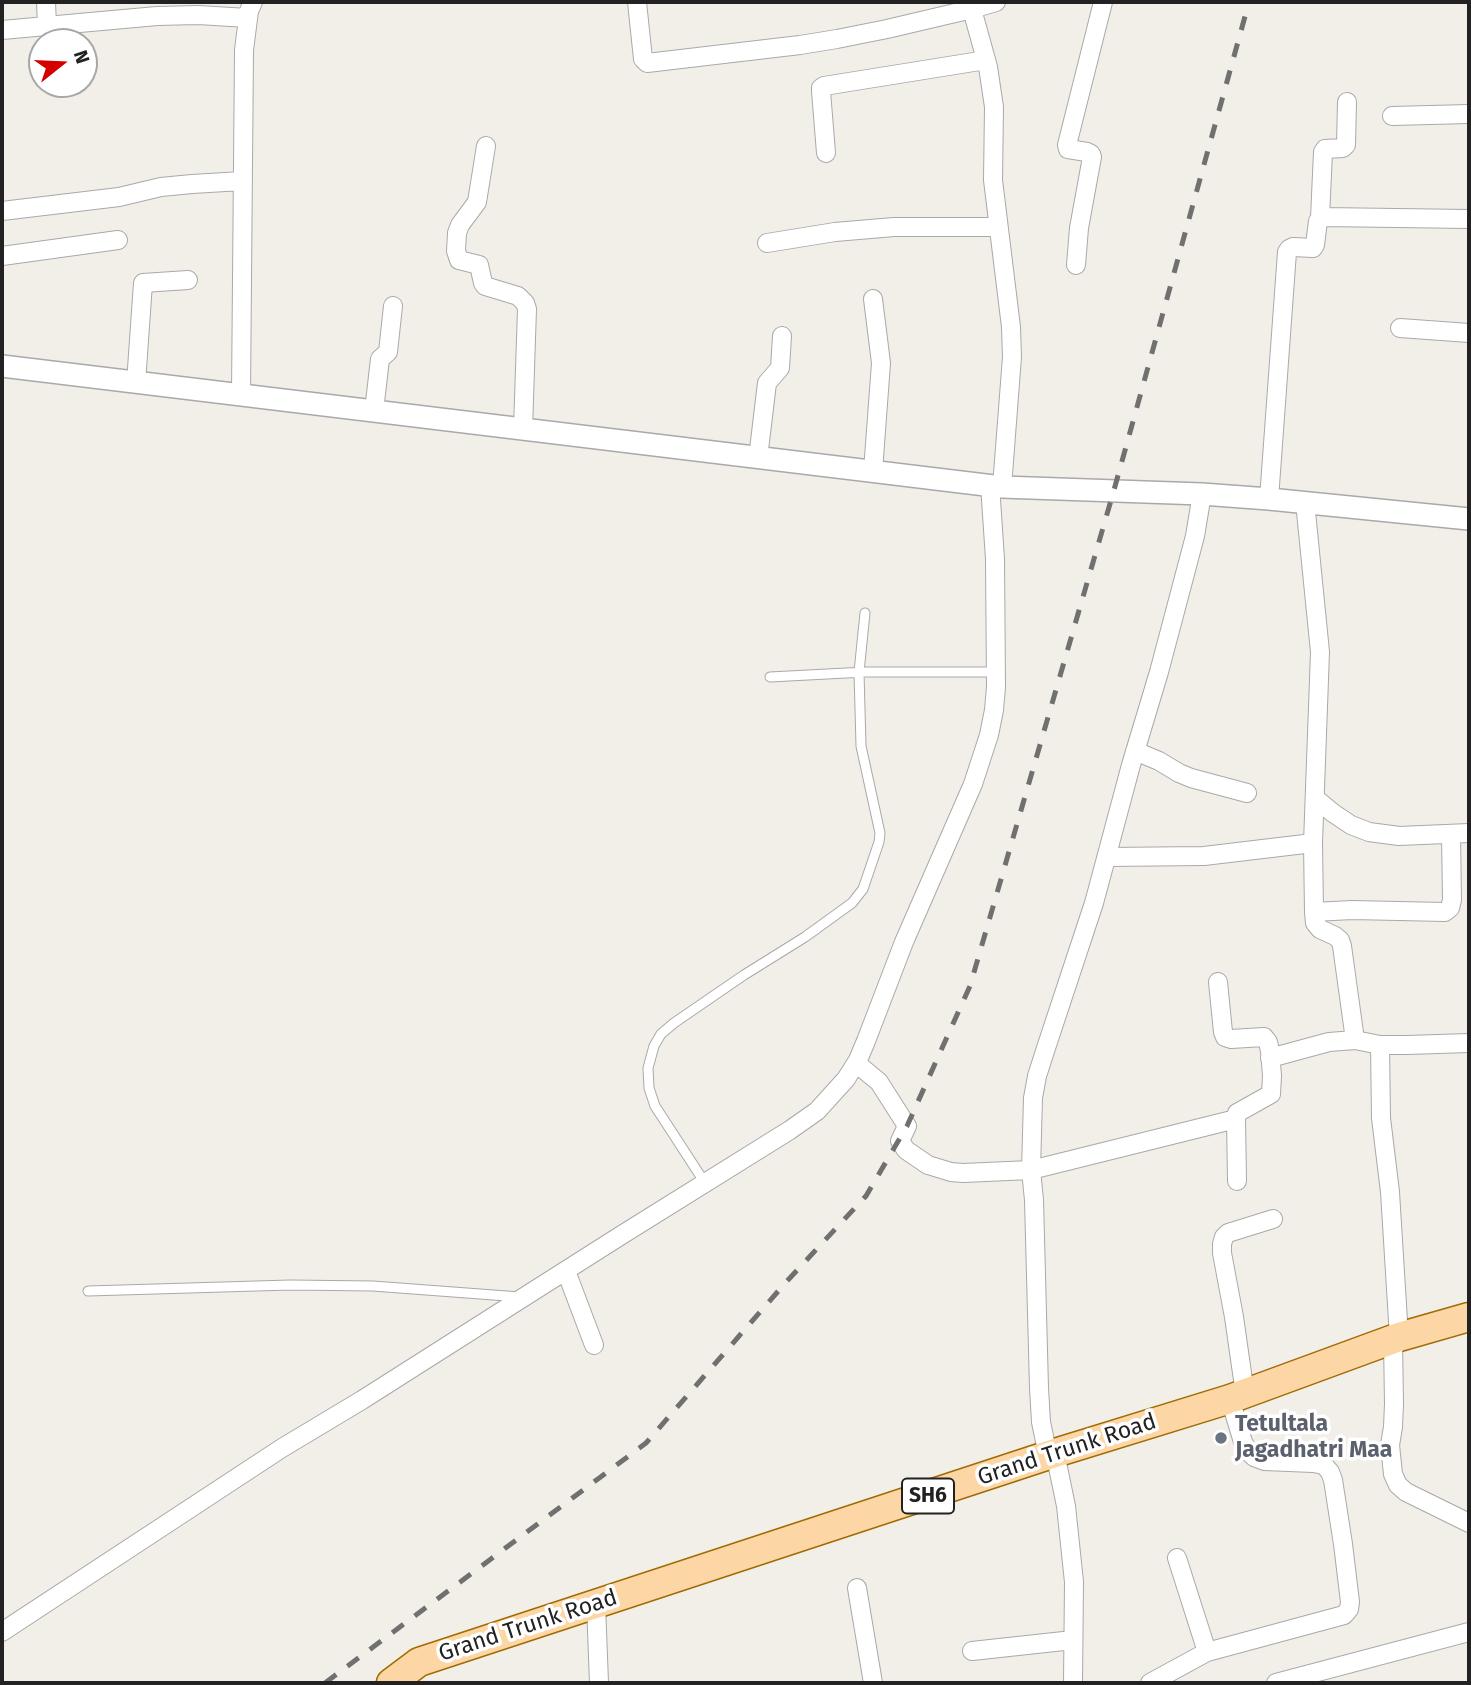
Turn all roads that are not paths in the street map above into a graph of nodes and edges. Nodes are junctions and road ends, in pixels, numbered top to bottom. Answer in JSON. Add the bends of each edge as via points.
{"nodes":[{"id":1,"x":46,"y":2,"type":"edge"},
{"id":2,"x":638,"y":2,"type":"edge"},
{"id":3,"x":996,"y":2,"type":"edge"},
{"id":4,"x":1104,"y":2,"type":"edge"},
{"id":5,"x":971,"y":6,"type":"edge"},
{"id":6,"x":250,"y":10,"type":"edge"},
{"id":7,"x":47,"y":26,"type":"junction"},
{"id":8,"x":2,"y":30,"type":"edge"},
{"id":9,"x":986,"y":60,"type":"junction"},
{"id":10,"x":1347,"y":102,"type":"dead end"},
{"id":11,"x":1469,"y":114,"type":"edge"},
{"id":12,"x":1392,"y":116,"type":"dead end"},
{"id":13,"x":486,"y":146,"type":"dead end"},
{"id":14,"x":826,"y":153,"type":"dead end"},
{"id":15,"x":242,"y":181,"type":"junction"},
{"id":16,"x":2,"y":211,"type":"edge"},
{"id":17,"x":1320,"y":218,"type":"junction"},
{"id":18,"x":1469,"y":219,"type":"edge"},
{"id":19,"x":998,"y":227,"type":"junction"},
{"id":20,"x":118,"y":240,"type":"dead end"},
{"id":21,"x":767,"y":243,"type":"dead end"},
{"id":22,"x":2,"y":256,"type":"edge"},
{"id":23,"x":1076,"y":265,"type":"dead end"},
{"id":24,"x":188,"y":280,"type":"dead end"},
{"id":25,"x":873,"y":299,"type":"dead end"},
{"id":26,"x":393,"y":306,"type":"dead end"},
{"id":27,"x":1400,"y":328,"type":"dead end"},
{"id":28,"x":1469,"y":333,"type":"edge"},
{"id":29,"x":782,"y":336,"type":"dead end"},
{"id":30,"x":2,"y":366,"type":"edge"},
{"id":31,"x":136,"y":383,"type":"junction"},
{"id":32,"x":241,"y":395,"type":"junction"},
{"id":33,"x":374,"y":411,"type":"junction"},
{"id":34,"x":523,"y":429,"type":"junction"},
{"id":35,"x":758,"y":458,"type":"junction"},
{"id":36,"x":873,"y":471,"type":"junction"},
{"id":37,"x":996,"y":486,"type":"junction"},
{"id":38,"x":1202,"y":494,"type":"junction"},
{"id":39,"x":1269,"y":499,"type":"junction"},
{"id":40,"x":1305,"y":502,"type":"junction"},
{"id":41,"x":1469,"y":519,"type":"edge"},
{"id":42,"x":866,"y":613,"type":"dead end"},
{"id":43,"x":859,"y":672,"type":"junction"},
{"id":44,"x":996,"y":672,"type":"junction"},
{"id":45,"x":770,"y":677,"type":"dead end"},
{"id":46,"x":1135,"y":751,"type":"junction"},
{"id":47,"x":1247,"y":793,"type":"dead end"},
{"id":48,"x":1316,"y":799,"type":"junction"},
{"id":49,"x":1469,"y":833,"type":"edge"},
{"id":50,"x":1451,"y":834,"type":"junction"},
{"id":51,"x":1314,"y":843,"type":"junction"},
{"id":52,"x":1107,"y":856,"type":"junction"},
{"id":53,"x":1314,"y":912,"type":"junction"},
{"id":54,"x":1218,"y":982,"type":"dead end"},
{"id":55,"x":1355,"y":1040,"type":"junction"},
{"id":56,"x":1469,"y":1043,"type":"edge"},
{"id":57,"x":1380,"y":1045,"type":"junction"},
{"id":58,"x":1270,"y":1058,"type":"junction"},
{"id":59,"x":856,"y":1063,"type":"junction"},
{"id":60,"x":1236,"y":1119,"type":"junction"},
{"id":61,"x":1031,"y":1170,"type":"junction"},
{"id":62,"x":1237,"y":1181,"type":"dead end"},
{"id":63,"x":705,"y":1184,"type":"junction"},
{"id":64,"x":1273,"y":1219,"type":"dead end"},
{"id":65,"x":566,"y":1270,"type":"junction"},
{"id":66,"x":88,"y":1292,"type":"dead end"},
{"id":67,"x":524,"y":1297,"type":"junction"},
{"id":68,"x":1469,"y":1317,"type":"edge"},
{"id":69,"x":1396,"y":1338,"type":"junction"},
{"id":70,"x":594,"y":1345,"type":"dead end"},
{"id":71,"x":1237,"y":1396,"type":"junction"},
{"id":72,"x":1052,"y":1455,"type":"junction"},
{"id":73,"x":1469,"y":1523,"type":"edge"},
{"id":74,"x":1177,"y":1558,"type":"dead end"},
{"id":75,"x":857,"y":1588,"type":"dead end"},
{"id":76,"x":596,"y":1604,"type":"junction"},
{"id":77,"x":2,"y":1632,"type":"edge"},
{"id":78,"x":1469,"y":1632,"type":"edge"},
{"id":79,"x":1073,"y":1640,"type":"junction"},
{"id":80,"x":972,"y":1651,"type":"dead end"},
{"id":81,"x":1207,"y":1652,"type":"junction"},
{"id":82,"x":391,"y":1683,"type":"edge"},
{"id":83,"x":599,"y":1683,"type":"edge"},
{"id":84,"x":873,"y":1683,"type":"edge"},
{"id":85,"x":1073,"y":1683,"type":"edge"},
{"id":86,"x":1150,"y":1683,"type":"edge"},
{"id":87,"x":1276,"y":1683,"type":"edge"}],
"edges":[{"from":1,"to":7,"type":"street"},
{"from":2,"to":5,"type":"street","via":[[647,63],[824,41]]},
{"from":3,"to":5,"type":"street"},
{"from":4,"to":23,"type":"street","via":[[1067,145],[1092,157]]},
{"from":5,"to":9,"type":"street"},
{"from":6,"to":7,"type":"street"},
{"from":6,"to":15,"type":"street","via":[[244,50]]},
{"from":7,"to":8,"type":"street"},
{"from":9,"to":14,"type":"street","via":[[824,86]]},
{"from":9,"to":19,"type":"street","via":[[995,107],[993,180]]},
{"from":10,"to":17,"type":"street","via":[[1346,145],[1323,152]]},
{"from":11,"to":12,"type":"street"},
{"from":13,"to":34,"type":"street","via":[[477,202],[460,225],[456,251],[458,260],[480,265],[485,286],[518,296],[525,303]]},
{"from":15,"to":16,"type":"street","via":[[161,187],[119,197]]},
{"from":15,"to":32,"type":"street"},
{"from":17,"to":18,"type":"street"},
{"from":17,"to":39,"type":"street","via":[[1313,248],[1293,247],[1287,252]]},
{"from":19,"to":21,"type":"street","via":[[894,227]]},
{"from":19,"to":37,"type":"street","via":[[1012,357]]},
{"from":20,"to":22,"type":"street"},
{"from":24,"to":31,"type":"street","via":[[143,283]]},
{"from":25,"to":36,"type":"street","via":[[881,363]]},
{"from":26,"to":33,"type":"street"},
{"from":27,"to":28,"type":"street"},
{"from":29,"to":35,"type":"street","via":[[780,368],[767,383]]},
{"from":30,"to":31,"type":"street"},
{"from":31,"to":32,"type":"street"},
{"from":32,"to":33,"type":"street"},
{"from":33,"to":34,"type":"street"},
{"from":34,"to":35,"type":"street"},
{"from":35,"to":36,"type":"street"},
{"from":36,"to":37,"type":"street"},
{"from":37,"to":38,"type":"street"},
{"from":37,"to":44,"type":"street"},
{"from":38,"to":39,"type":"street"},
{"from":38,"to":46,"type":"street","via":[[1181,592]]},
{"from":39,"to":40,"type":"street"},
{"from":40,"to":41,"type":"street"},
{"from":40,"to":48,"type":"street","via":[[1320,652]]},
{"from":42,"to":43,"type":"lane"},
{"from":43,"to":44,"type":"lane"},
{"from":43,"to":45,"type":"lane"},
{"from":43,"to":63,"type":"lane","via":[[861,746],[880,833],[863,889],[852,903],[805,937],[674,1023],[653,1046],[648,1068],[655,1106]]},
{"from":44,"to":59,"type":"street","via":[[989,735],[973,784]]},
{"from":46,"to":47,"type":"street","via":[[1191,778]]},
{"from":46,"to":52,"type":"street"},
{"from":48,"to":50,"type":"street","via":[[1351,825],[1369,832]]},
{"from":48,"to":51,"type":"street"},
{"from":49,"to":50,"type":"street"},
{"from":50,"to":53,"type":"street","via":[[1452,900],[1445,912]]},
{"from":51,"to":52,"type":"street","via":[[1204,856]]},
{"from":51,"to":53,"type":"street"},
{"from":52,"to":61,"type":"street","via":[[1037,1076]]},
{"from":53,"to":55,"type":"street","via":[[1315,923],[1342,946]]},
{"from":54,"to":58,"type":"street","via":[[1225,1037],[1264,1037]]},
{"from":55,"to":57,"type":"street"},
{"from":55,"to":58,"type":"street"},
{"from":56,"to":57,"type":"street"},
{"from":57,"to":69,"type":"street"},
{"from":58,"to":60,"type":"street","via":[[1271,1094],[1237,1113]]},
{"from":59,"to":61,"type":"street","via":[[878,1082],[907,1126],[900,1141],[906,1150],[928,1165],[963,1173]]},
{"from":59,"to":63,"type":"street","via":[[817,1111]]},
{"from":60,"to":61,"type":"street"},
{"from":60,"to":62,"type":"street"},
{"from":61,"to":72,"type":"street","via":[[1041,1422]]},
{"from":63,"to":65,"type":"street"},
{"from":64,"to":71,"type":"street","via":[[1224,1237]]},
{"from":65,"to":67,"type":"street"},
{"from":65,"to":70,"type":"street"},
{"from":66,"to":67,"type":"lane","via":[[290,1285]]},
{"from":67,"to":77,"type":"street","via":[[282,1448]]},
{"from":68,"to":69,"type":"main road","name":"Grand Trunk Road","number":"SH6"},
{"from":69,"to":71,"type":"main road","name":"Grand Trunk Road","number":"SH6"},
{"from":69,"to":73,"type":"street","via":[[1390,1445],[1393,1474],[1406,1492]]},
{"from":71,"to":72,"type":"main road","name":"Grand Trunk Road","number":"SH6"},
{"from":71,"to":81,"type":"street","via":[[1243,1442],[1254,1457],[1324,1465],[1330,1472],[1350,1602],[1344,1615]]},
{"from":72,"to":76,"type":"main road","name":"Grand Trunk Road","number":"SH6"},
{"from":72,"to":79,"type":"street","via":[[1066,1506],[1074,1582]]},
{"from":74,"to":81,"type":"street"},
{"from":75,"to":84,"type":"street"},
{"from":76,"to":82,"type":"main road","name":"Grand Trunk Road","number":"SH6","via":[[419,1662]]},
{"from":76,"to":83,"type":"street"},
{"from":78,"to":87,"type":"street"},
{"from":79,"to":80,"type":"street"},
{"from":79,"to":85,"type":"street"},
{"from":81,"to":86,"type":"street"}]}
